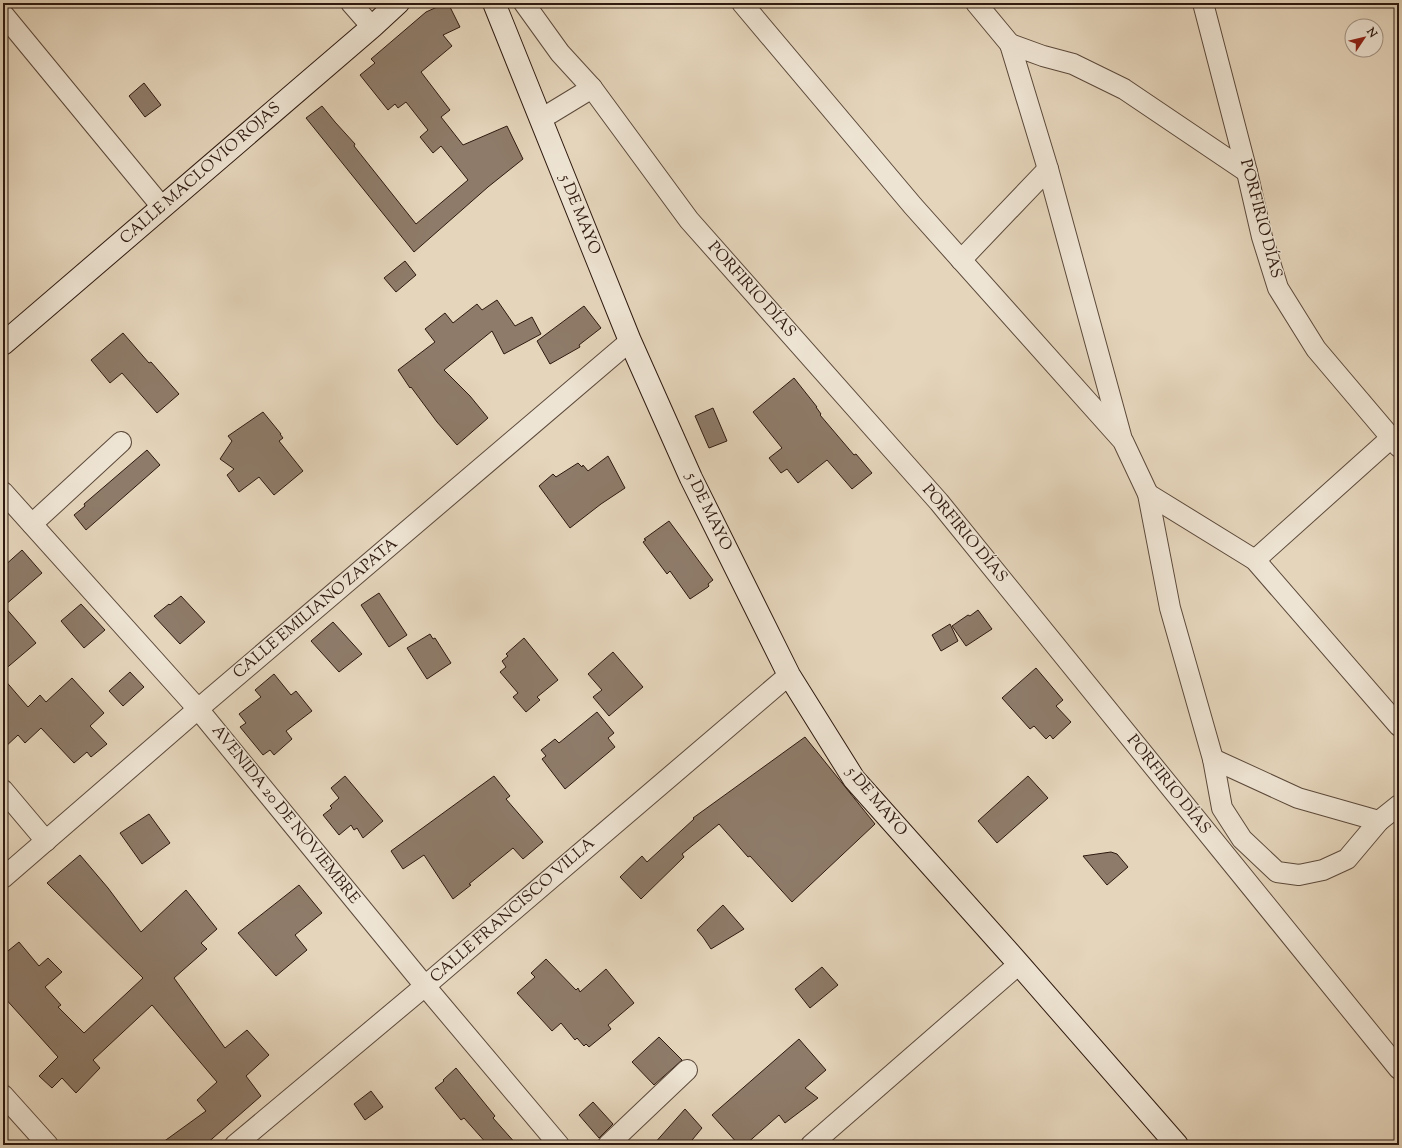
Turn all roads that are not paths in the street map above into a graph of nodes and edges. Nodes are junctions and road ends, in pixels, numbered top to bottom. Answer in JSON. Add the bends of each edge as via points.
{"nodes":[{"id":1,"x":351,"y":3,"type":"edge"},
{"id":2,"x":398,"y":3,"type":"edge"},
{"id":3,"x":523,"y":3,"type":"edge"},
{"id":4,"x":742,"y":3,"type":"edge"},
{"id":5,"x":976,"y":3,"type":"edge"},
{"id":6,"x":1203,"y":3,"type":"edge"},
{"id":7,"x":497,"y":12,"type":"edge"},
{"id":8,"x":3,"y":14,"type":"edge"},
{"id":9,"x":372,"y":28,"type":"junction"},
{"id":10,"x":1010,"y":44,"type":"junction"},
{"id":11,"x":592,"y":88,"type":"junction"},
{"id":12,"x":541,"y":119,"type":"junction"},
{"id":13,"x":1048,"y":169,"type":"junction"},
{"id":14,"x":1247,"y":172,"type":"junction"},
{"id":15,"x":162,"y":207,"type":"junction"},
{"id":16,"x":961,"y":260,"type":"junction"},
{"id":17,"x":630,"y":340,"type":"junction"},
{"id":18,"x":3,"y":344,"type":"edge"},
{"id":19,"x":1123,"y":441,"type":"junction"},
{"id":20,"x":121,"y":442,"type":"dead end"},
{"id":21,"x":1395,"y":442,"type":"edge"},
{"id":22,"x":3,"y":492,"type":"edge"},
{"id":23,"x":1148,"y":494,"type":"junction"},
{"id":24,"x":32,"y":524,"type":"junction"},
{"id":25,"x":1254,"y":560,"type":"junction"},
{"id":26,"x":789,"y":675,"type":"junction"},
{"id":27,"x":198,"y":709,"type":"junction"},
{"id":28,"x":1399,"y":726,"type":"edge"},
{"id":29,"x":1213,"y":759,"type":"junction"},
{"id":30,"x":3,"y":790,"type":"edge"},
{"id":31,"x":1399,"y":805,"type":"edge"},
{"id":32,"x":1379,"y":821,"type":"junction"},
{"id":33,"x":46,"y":841,"type":"junction"},
{"id":34,"x":3,"y":878,"type":"edge"},
{"id":35,"x":1020,"y":964,"type":"junction"},
{"id":36,"x":425,"y":986,"type":"junction"},
{"id":37,"x":1399,"y":1069,"type":"edge"},
{"id":38,"x":687,"y":1070,"type":"dead end"},
{"id":39,"x":3,"y":1095,"type":"edge"},
{"id":40,"x":48,"y":1145,"type":"edge"},
{"id":41,"x":235,"y":1145,"type":"edge"},
{"id":42,"x":559,"y":1145,"type":"edge"},
{"id":43,"x":608,"y":1145,"type":"edge"},
{"id":44,"x":811,"y":1145,"type":"edge"},
{"id":45,"x":1177,"y":1145,"type":"edge"}],
"edges":[{"from":1,"to":9,"type":"street"},
{"from":2,"to":9,"type":"street","name":"CALLE MACLOVIO ROJAS"},
{"from":3,"to":7,"type":"street"},
{"from":3,"to":11,"type":"street","name":"PORFIRIO DÍAS","via":[[560,53]]},
{"from":4,"to":16,"type":"street"},
{"from":5,"to":10,"type":"street"},
{"from":6,"to":14,"type":"street","name":"PORFIRIO DÍAS"},
{"from":7,"to":12,"type":"street","name":"5 DE MAYO"},
{"from":8,"to":15,"type":"street"},
{"from":9,"to":15,"type":"street","name":"CALLE MACLOVIO ROJAS"},
{"from":10,"to":13,"type":"street"},
{"from":10,"to":14,"type":"street","via":[[1073,64],[1124,89]]},
{"from":11,"to":12,"type":"street"},
{"from":11,"to":37,"type":"street","name":"PORFIRIO DÍAS","via":[[689,220],[939,502]]},
{"from":12,"to":17,"type":"street","name":"5 DE MAYO"},
{"from":13,"to":16,"type":"street"},
{"from":13,"to":19,"type":"street"},
{"from":14,"to":21,"type":"street","name":"PORFIRIO DÍAS","via":[[1262,237],[1278,288],[1316,349]]},
{"from":15,"to":18,"type":"street","name":"CALLE MACLOVIO ROJAS"},
{"from":16,"to":19,"type":"street"},
{"from":17,"to":26,"type":"street","name":"5 DE MAYO","via":[[691,478]]},
{"from":17,"to":27,"type":"street","name":"CALLE EMILIANO ZAPATA"},
{"from":19,"to":23,"type":"street"},
{"from":20,"to":24,"type":"street"},
{"from":21,"to":25,"type":"street"},
{"from":22,"to":24,"type":"street","name":"AVENIDA 20 DE NOVIEMBRE"},
{"from":23,"to":25,"type":"street"},
{"from":23,"to":29,"type":"street","via":[[1170,608]]},
{"from":24,"to":27,"type":"street","name":"AVENIDA 20 DE NOVIEMBRE"},
{"from":25,"to":28,"type":"street"},
{"from":26,"to":35,"type":"street","name":"5 DE MAYO","via":[[854,779]]},
{"from":26,"to":36,"type":"street","name":"CALLE FRANCISCO VILLA"},
{"from":27,"to":33,"type":"street","name":"CALLE EMILIANO ZAPATA"},
{"from":27,"to":36,"type":"street","name":"AVENIDA 20 DE NOVIEMBRE"},
{"from":29,"to":32,"type":"street","via":[[1298,798]]},
{"from":29,"to":32,"type":"street","via":[[1222,808],[1242,839],[1277,872],[1298,875],[1323,870],[1346,858]]},
{"from":30,"to":33,"type":"street"},
{"from":31,"to":32,"type":"street"},
{"from":33,"to":34,"type":"street","name":"CALLE EMILIANO ZAPATA"},
{"from":35,"to":44,"type":"street"},
{"from":35,"to":45,"type":"street","name":"5 DE MAYO"},
{"from":36,"to":41,"type":"street","name":"CALLE FRANCISCO VILLA"},
{"from":36,"to":42,"type":"street","name":"AVENIDA 20 DE NOVIEMBRE"},
{"from":38,"to":43,"type":"street"},
{"from":39,"to":40,"type":"street"}]}
